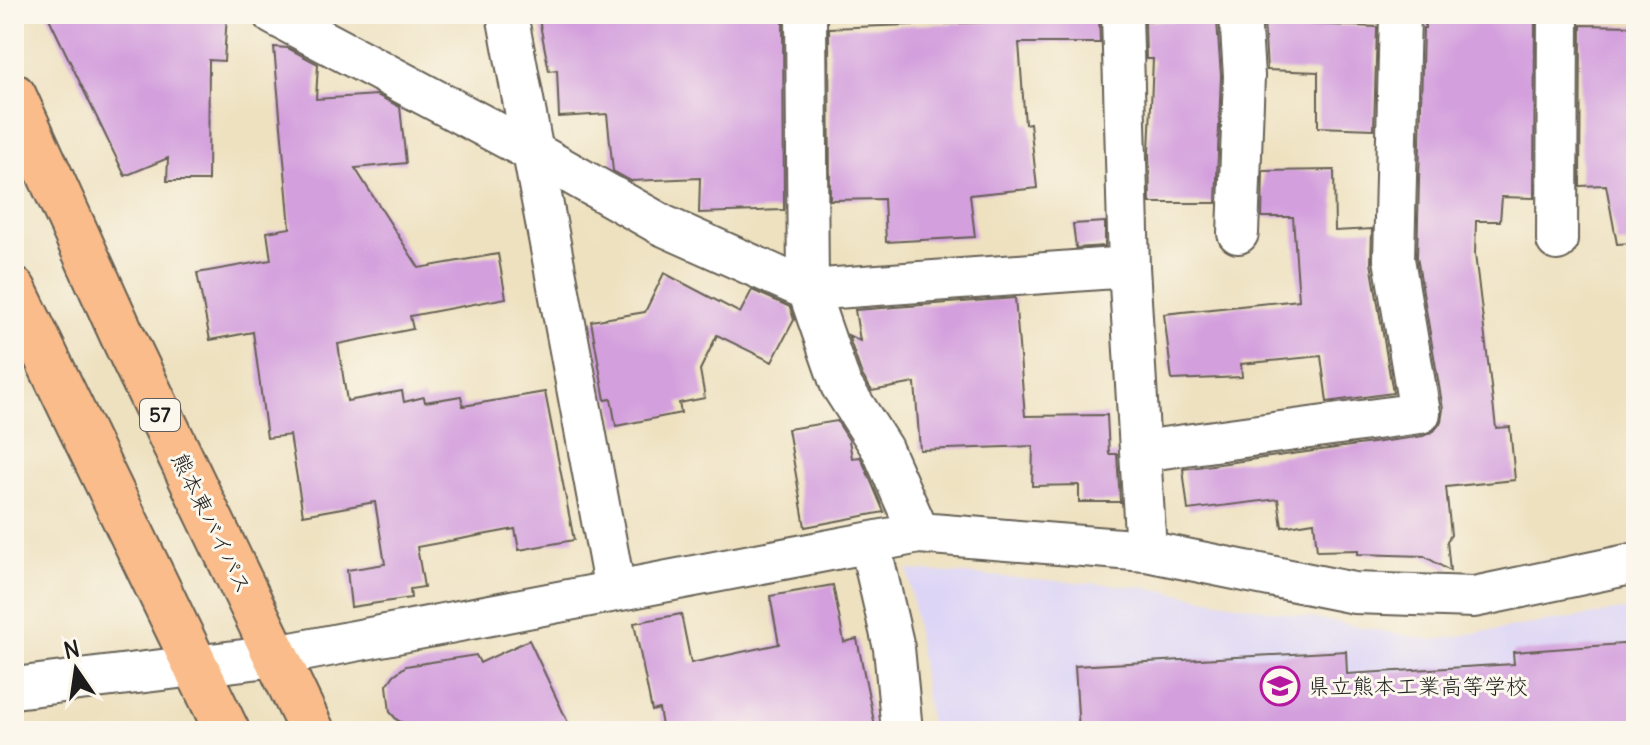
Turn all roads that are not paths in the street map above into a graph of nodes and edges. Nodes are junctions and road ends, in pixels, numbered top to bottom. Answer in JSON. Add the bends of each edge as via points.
{"nodes":[{"id":1,"x":273,"y":14,"type":"edge"},
{"id":2,"x":507,"y":14,"type":"edge"},
{"id":3,"x":806,"y":14,"type":"edge"},
{"id":4,"x":1122,"y":14,"type":"edge"},
{"id":5,"x":1240,"y":14,"type":"edge"},
{"id":6,"x":1400,"y":14,"type":"edge"},
{"id":7,"x":1558,"y":14,"type":"edge"},
{"id":8,"x":14,"y":96,"type":"edge"},
{"id":9,"x":533,"y":152,"type":"junction"},
{"id":10,"x":1238,"y":233,"type":"dead end"},
{"id":11,"x":1557,"y":240,"type":"dead end"},
{"id":12,"x":1129,"y":267,"type":"junction"},
{"id":13,"x":14,"y":290,"type":"edge"},
{"id":14,"x":808,"y":290,"type":"junction"},
{"id":15,"x":1141,"y":451,"type":"junction"},
{"id":16,"x":919,"y":533,"type":"junction"},
{"id":17,"x":870,"y":544,"type":"junction"},
{"id":18,"x":1146,"y":551,"type":"junction"},
{"id":19,"x":1636,"y":563,"type":"edge"},
{"id":20,"x":615,"y":590,"type":"junction"},
{"id":21,"x":276,"y":656,"type":"junction"},
{"id":22,"x":195,"y":664,"type":"junction"},
{"id":23,"x":14,"y":688,"type":"edge"},
{"id":24,"x":227,"y":731,"type":"edge"},
{"id":25,"x":312,"y":731,"type":"edge"},
{"id":26,"x":902,"y":731,"type":"edge"}],
"edges":[{"from":1,"to":9,"type":"street"},
{"from":2,"to":9,"type":"street"},
{"from":3,"to":14,"type":"street"},
{"from":4,"to":12,"type":"street"},
{"from":5,"to":10,"type":"street","via":[[1244,76]]},
{"from":6,"to":15,"type":"street","via":[[1394,259],[1420,413]]},
{"from":7,"to":11,"type":"street"},
{"from":8,"to":21,"type":"highway","name":"熊本東バイパス","number":"57"},
{"from":9,"to":14,"type":"street","via":[[662,225]]},
{"from":9,"to":20,"type":"street"},
{"from":12,"to":14,"type":"street"},
{"from":12,"to":15,"type":"street"},
{"from":13,"to":22,"type":"highway"},
{"from":14,"to":16,"type":"street","via":[[841,385],[882,449]]},
{"from":15,"to":18,"type":"street"},
{"from":16,"to":17,"type":"street"},
{"from":16,"to":18,"type":"street"},
{"from":17,"to":20,"type":"street"},
{"from":17,"to":26,"type":"street","via":[[894,648]]},
{"from":18,"to":19,"type":"street","via":[[1354,593],[1474,597]]},
{"from":20,"to":21,"type":"street"},
{"from":21,"to":22,"type":"street"},
{"from":21,"to":25,"type":"highway","name":"熊本東バイパス","number":"57"},
{"from":22,"to":23,"type":"street"},
{"from":22,"to":24,"type":"highway"}]}
